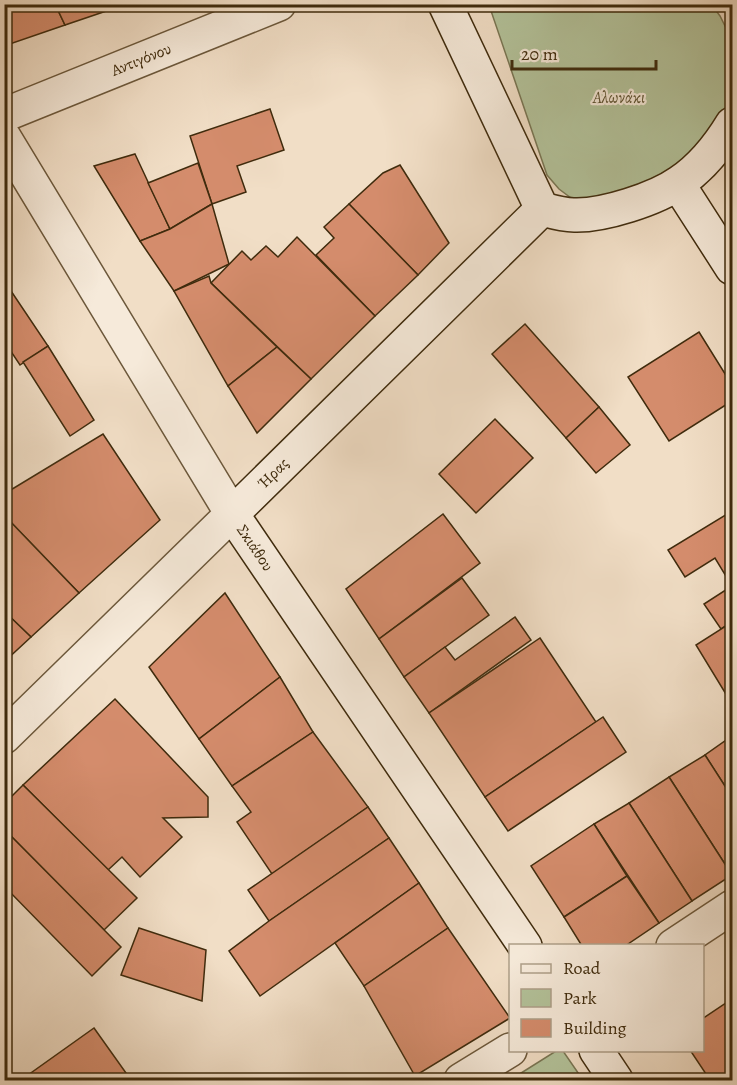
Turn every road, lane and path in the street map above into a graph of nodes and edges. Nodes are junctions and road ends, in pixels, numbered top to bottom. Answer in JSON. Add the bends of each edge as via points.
{"nodes":[{"id":1,"x":279,"y":4,"type":"edge"},
{"id":2,"x":445,"y":4,"type":"edge"},
{"id":3,"x":4,"y":116,"type":"edge"},
{"id":4,"x":732,"y":124,"type":"edge"},
{"id":5,"x":4,"y":137,"type":"edge"},
{"id":6,"x":678,"y":184,"type":"junction"},
{"id":7,"x":542,"y":209,"type":"junction"},
{"id":8,"x":732,"y":268,"type":"edge"},
{"id":9,"x":232,"y":514,"type":"junction"},
{"id":10,"x":4,"y":737,"type":"edge"},
{"id":11,"x":732,"y":907,"type":"edge"},
{"id":12,"x":524,"y":944,"type":"edge"},
{"id":13,"x":676,"y":944,"type":"edge"},
{"id":14,"x":509,"y":1051,"type":"edge"},
{"id":15,"x":597,"y":1052,"type":"edge"},
{"id":16,"x":461,"y":1080,"type":"edge"},
{"id":17,"x":616,"y":1080,"type":"edge"}],
"edges":[{"from":1,"to":3,"type":"street","name":"Αντιγόνου"},
{"from":2,"to":7,"type":"street"},
{"from":4,"to":6,"type":"street","via":[[718,147]]},
{"from":5,"to":9,"type":"street","name":"Σκιάθου"},
{"from":6,"to":7,"type":"street","via":[[608,210],[576,215]]},
{"from":6,"to":8,"type":"street"},
{"from":7,"to":9,"type":"street","name":"Ήρας"},
{"from":9,"to":10,"type":"street","name":"Ήρας"},
{"from":9,"to":12,"type":"street","name":"Σκιάθου"},
{"from":11,"to":13,"type":"street"},
{"from":14,"to":16,"type":"street"},
{"from":15,"to":17,"type":"street"}]}
